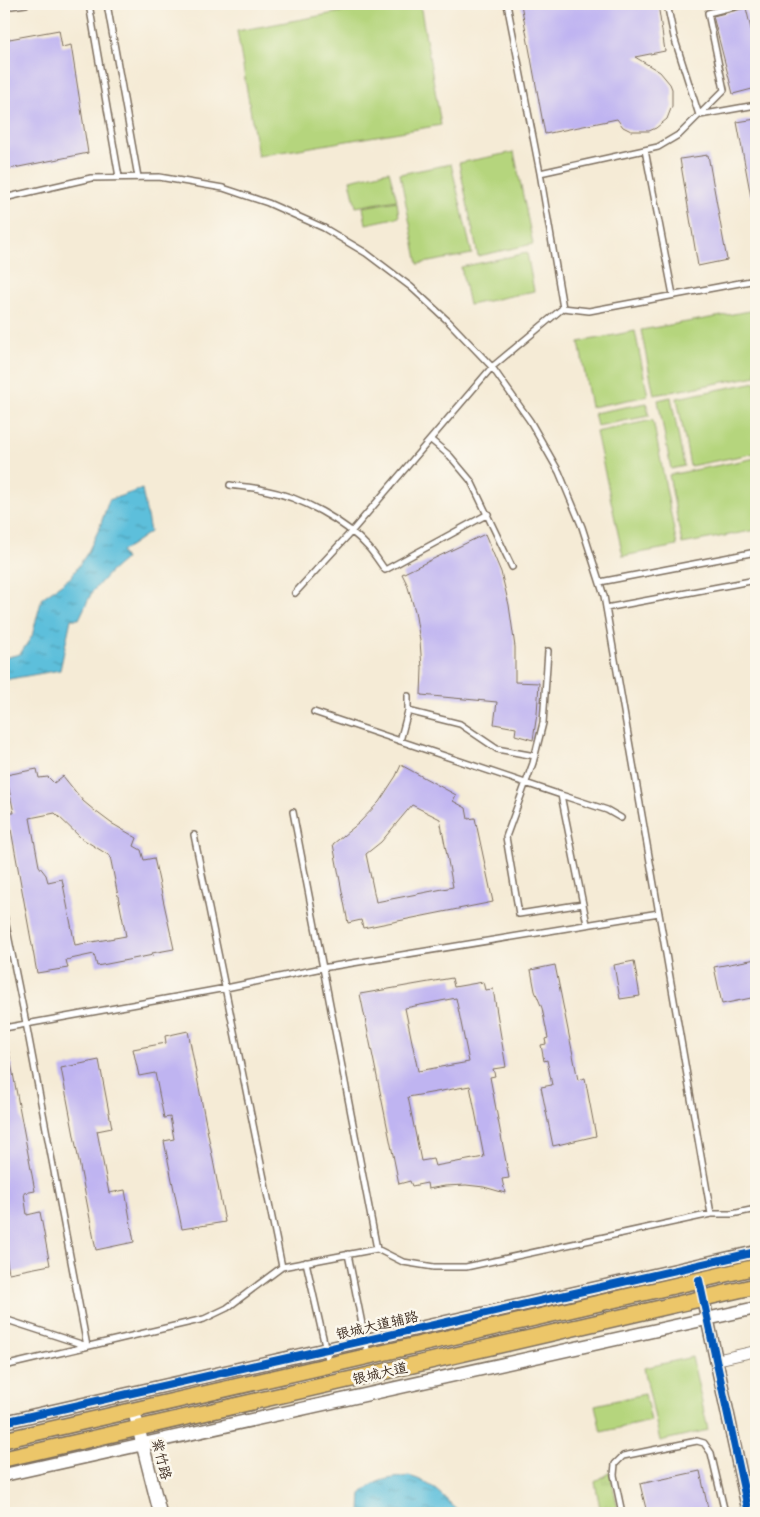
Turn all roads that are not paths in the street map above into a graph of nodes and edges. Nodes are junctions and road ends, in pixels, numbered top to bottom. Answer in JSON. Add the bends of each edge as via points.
{"nodes":[{"id":1,"x":26,"y":4,"type":"edge"},
{"id":2,"x":89,"y":4,"type":"edge"},
{"id":3,"x":107,"y":4,"type":"edge"},
{"id":4,"x":507,"y":4,"type":"edge"},
{"id":5,"x":666,"y":4,"type":"edge"},
{"id":6,"x":744,"y":4,"type":"edge"},
{"id":7,"x":4,"y":7,"type":"edge"},
{"id":8,"x":756,"y":105,"type":"edge"},
{"id":9,"x":699,"y":115,"type":"junction"},
{"id":10,"x":645,"y":150,"type":"junction"},
{"id":11,"x":540,"y":173,"type":"junction"},
{"id":12,"x":138,"y":177,"type":"junction"},
{"id":13,"x":119,"y":178,"type":"junction"},
{"id":14,"x":4,"y":198,"type":"edge"},
{"id":15,"x":756,"y":280,"type":"edge"},
{"id":16,"x":673,"y":296,"type":"junction"},
{"id":17,"x":564,"y":308,"type":"junction"},
{"id":18,"x":492,"y":367,"type":"junction"},
{"id":19,"x":430,"y":440,"type":"junction"},
{"id":20,"x":230,"y":485,"type":"dead end"},
{"id":21,"x":488,"y":514,"type":"junction"},
{"id":22,"x":352,"y":531,"type":"junction"},
{"id":23,"x":756,"y":552,"type":"edge"},
{"id":24,"x":512,"y":567,"type":"dead end"},
{"id":25,"x":756,"y":580,"type":"edge"},
{"id":26,"x":600,"y":582,"type":"junction"},
{"id":27,"x":295,"y":593,"type":"dead end"},
{"id":28,"x":606,"y":608,"type":"junction"},
{"id":29,"x":548,"y":651,"type":"dead end"},
{"id":30,"x":408,"y":696,"type":"dead end"},
{"id":31,"x":408,"y":710,"type":"junction"},
{"id":32,"x":314,"y":712,"type":"dead end"},
{"id":33,"x":400,"y":740,"type":"junction"},
{"id":34,"x":535,"y":756,"type":"junction"},
{"id":35,"x":526,"y":783,"type":"junction"},
{"id":36,"x":561,"y":795,"type":"junction"},
{"id":37,"x":293,"y":812,"type":"dead end"},
{"id":38,"x":621,"y":818,"type":"dead end"},
{"id":39,"x":194,"y":835,"type":"dead end"},
{"id":40,"x":583,"y":904,"type":"junction"},
{"id":41,"x":659,"y":912,"type":"junction"},
{"id":42,"x":4,"y":915,"type":"edge"},
{"id":43,"x":587,"y":924,"type":"junction"},
{"id":44,"x":322,"y":968,"type":"junction"},
{"id":45,"x":226,"y":988,"type":"junction"},
{"id":46,"x":26,"y":1023,"type":"junction"},
{"id":47,"x":4,"y":1028,"type":"edge"},
{"id":48,"x":756,"y":1209,"type":"edge"},
{"id":49,"x":710,"y":1214,"type":"junction"},
{"id":50,"x":377,"y":1249,"type":"junction"},
{"id":51,"x":756,"y":1252,"type":"edge"},
{"id":52,"x":348,"y":1254,"type":"junction"},
{"id":53,"x":306,"y":1262,"type":"junction"},
{"id":54,"x":282,"y":1267,"type":"junction"},
{"id":55,"x":756,"y":1267,"type":"edge"},
{"id":56,"x":699,"y":1280,"type":"junction"},
{"id":57,"x":756,"y":1286,"type":"edge"},
{"id":58,"x":704,"y":1299,"type":"junction"},
{"id":59,"x":756,"y":1308,"type":"edge"},
{"id":60,"x":4,"y":1319,"type":"edge"},
{"id":61,"x":708,"y":1319,"type":"junction"},
{"id":62,"x":87,"y":1346,"type":"junction"},
{"id":63,"x":756,"y":1351,"type":"edge"},
{"id":64,"x":369,"y":1357,"type":"junction"},
{"id":65,"x":716,"y":1360,"type":"junction"},
{"id":66,"x":4,"y":1366,"type":"edge"},
{"id":67,"x":329,"y":1366,"type":"junction"},
{"id":68,"x":134,"y":1411,"type":"junction"},
{"id":69,"x":4,"y":1422,"type":"edge"},
{"id":70,"x":141,"y":1436,"type":"junction"},
{"id":71,"x":4,"y":1440,"type":"edge"},
{"id":72,"x":4,"y":1459,"type":"edge"},
{"id":73,"x":4,"y":1475,"type":"edge"},
{"id":74,"x":160,"y":1513,"type":"edge"},
{"id":75,"x":622,"y":1513,"type":"edge"},
{"id":76,"x":724,"y":1513,"type":"edge"},
{"id":77,"x":749,"y":1513,"type":"edge"}],
"edges":[{"from":1,"to":7,"type":"lane"},
{"from":2,"to":13,"type":"lane"},
{"from":3,"to":12,"type":"lane"},
{"from":4,"to":11,"type":"lane"},
{"from":5,"to":9,"type":"lane"},
{"from":6,"to":9,"type":"lane","via":[[708,13],[724,90]]},
{"from":8,"to":9,"type":"lane"},
{"from":9,"to":10,"type":"lane","via":[[680,134],[658,147]]},
{"from":10,"to":11,"type":"lane"},
{"from":10,"to":16,"type":"lane"},
{"from":11,"to":17,"type":"lane"},
{"from":12,"to":13,"type":"lane"},
{"from":12,"to":18,"type":"lane","via":[[160,176],[223,188],[268,203],[324,228],[366,253],[411,287]]},
{"from":13,"to":14,"type":"lane","via":[[91,178]]},
{"from":15,"to":16,"type":"lane"},
{"from":16,"to":17,"type":"lane","via":[[589,311]]},
{"from":17,"to":18,"type":"lane"},
{"from":18,"to":19,"type":"lane"},
{"from":18,"to":26,"type":"lane","via":[[559,472],[582,526]]},
{"from":19,"to":21,"type":"lane","via":[[450,456],[471,481]]},
{"from":19,"to":22,"type":"lane"},
{"from":20,"to":22,"type":"lane","via":[[292,498]]},
{"from":21,"to":22,"type":"lane","via":[[385,570],[370,548]]},
{"from":21,"to":24,"type":"lane"},
{"from":22,"to":27,"type":"lane"},
{"from":23,"to":26,"type":"lane"},
{"from":25,"to":28,"type":"lane"},
{"from":26,"to":28,"type":"lane"},
{"from":28,"to":41,"type":"lane"},
{"from":29,"to":34,"type":"lane","via":[[543,723]]},
{"from":30,"to":31,"type":"lane"},
{"from":31,"to":33,"type":"lane"},
{"from":31,"to":34,"type":"lane","via":[[460,724],[497,749]]},
{"from":32,"to":33,"type":"lane"},
{"from":33,"to":35,"type":"lane"},
{"from":34,"to":35,"type":"lane"},
{"from":35,"to":36,"type":"lane"},
{"from":35,"to":40,"type":"lane","via":[[506,837],[519,914]]},
{"from":36,"to":38,"type":"lane"},
{"from":36,"to":40,"type":"lane"},
{"from":37,"to":44,"type":"lane"},
{"from":39,"to":45,"type":"lane"},
{"from":40,"to":43,"type":"lane"},
{"from":41,"to":43,"type":"lane"},
{"from":41,"to":49,"type":"lane"},
{"from":42,"to":46,"type":"lane"},
{"from":43,"to":44,"type":"lane"},
{"from":44,"to":45,"type":"lane"},
{"from":44,"to":50,"type":"lane"},
{"from":45,"to":46,"type":"lane"},
{"from":45,"to":54,"type":"lane"},
{"from":46,"to":47,"type":"lane"},
{"from":46,"to":62,"type":"lane"},
{"from":48,"to":49,"type":"lane"},
{"from":49,"to":50,"type":"lane","via":[[466,1267],[434,1267],[403,1262]]},
{"from":50,"to":52,"type":"lane"},
{"from":51,"to":69,"type":"street","name":"银城大道辅路"},
{"from":52,"to":53,"type":"lane"},
{"from":52,"to":64,"type":"lane"},
{"from":53,"to":54,"type":"lane"},
{"from":53,"to":67,"type":"lane"},
{"from":54,"to":62,"type":"lane","via":[[226,1308],[204,1319]]},
{"from":55,"to":56,"type":"main road","name":"银城大道"},
{"from":56,"to":58,"type":"street"},
{"from":56,"to":64,"type":"main road","name":"银城大道"},
{"from":57,"to":58,"type":"main road","name":"银城大道"},
{"from":58,"to":61,"type":"street"},
{"from":58,"to":70,"type":"main road","name":"银城大道"},
{"from":59,"to":61,"type":"street"},
{"from":60,"to":62,"type":"lane"},
{"from":61,"to":65,"type":"street"},
{"from":61,"to":70,"type":"street"},
{"from":62,"to":66,"type":"lane"},
{"from":63,"to":65,"type":"street"},
{"from":64,"to":67,"type":"main road","name":"银城大道"},
{"from":65,"to":77,"type":"street"},
{"from":67,"to":68,"type":"main road","name":"银城大道"},
{"from":68,"to":70,"type":"street","name":"紫竹路"},
{"from":68,"to":71,"type":"main road","name":"银城大道"},
{"from":70,"to":72,"type":"main road","name":"银城大道"},
{"from":70,"to":73,"type":"street"},
{"from":70,"to":74,"type":"street","name":"紫竹路"},
{"from":75,"to":76,"type":"lane","via":[[614,1475],[615,1464],[623,1456],[697,1441],[704,1443],[711,1453]]}]}
